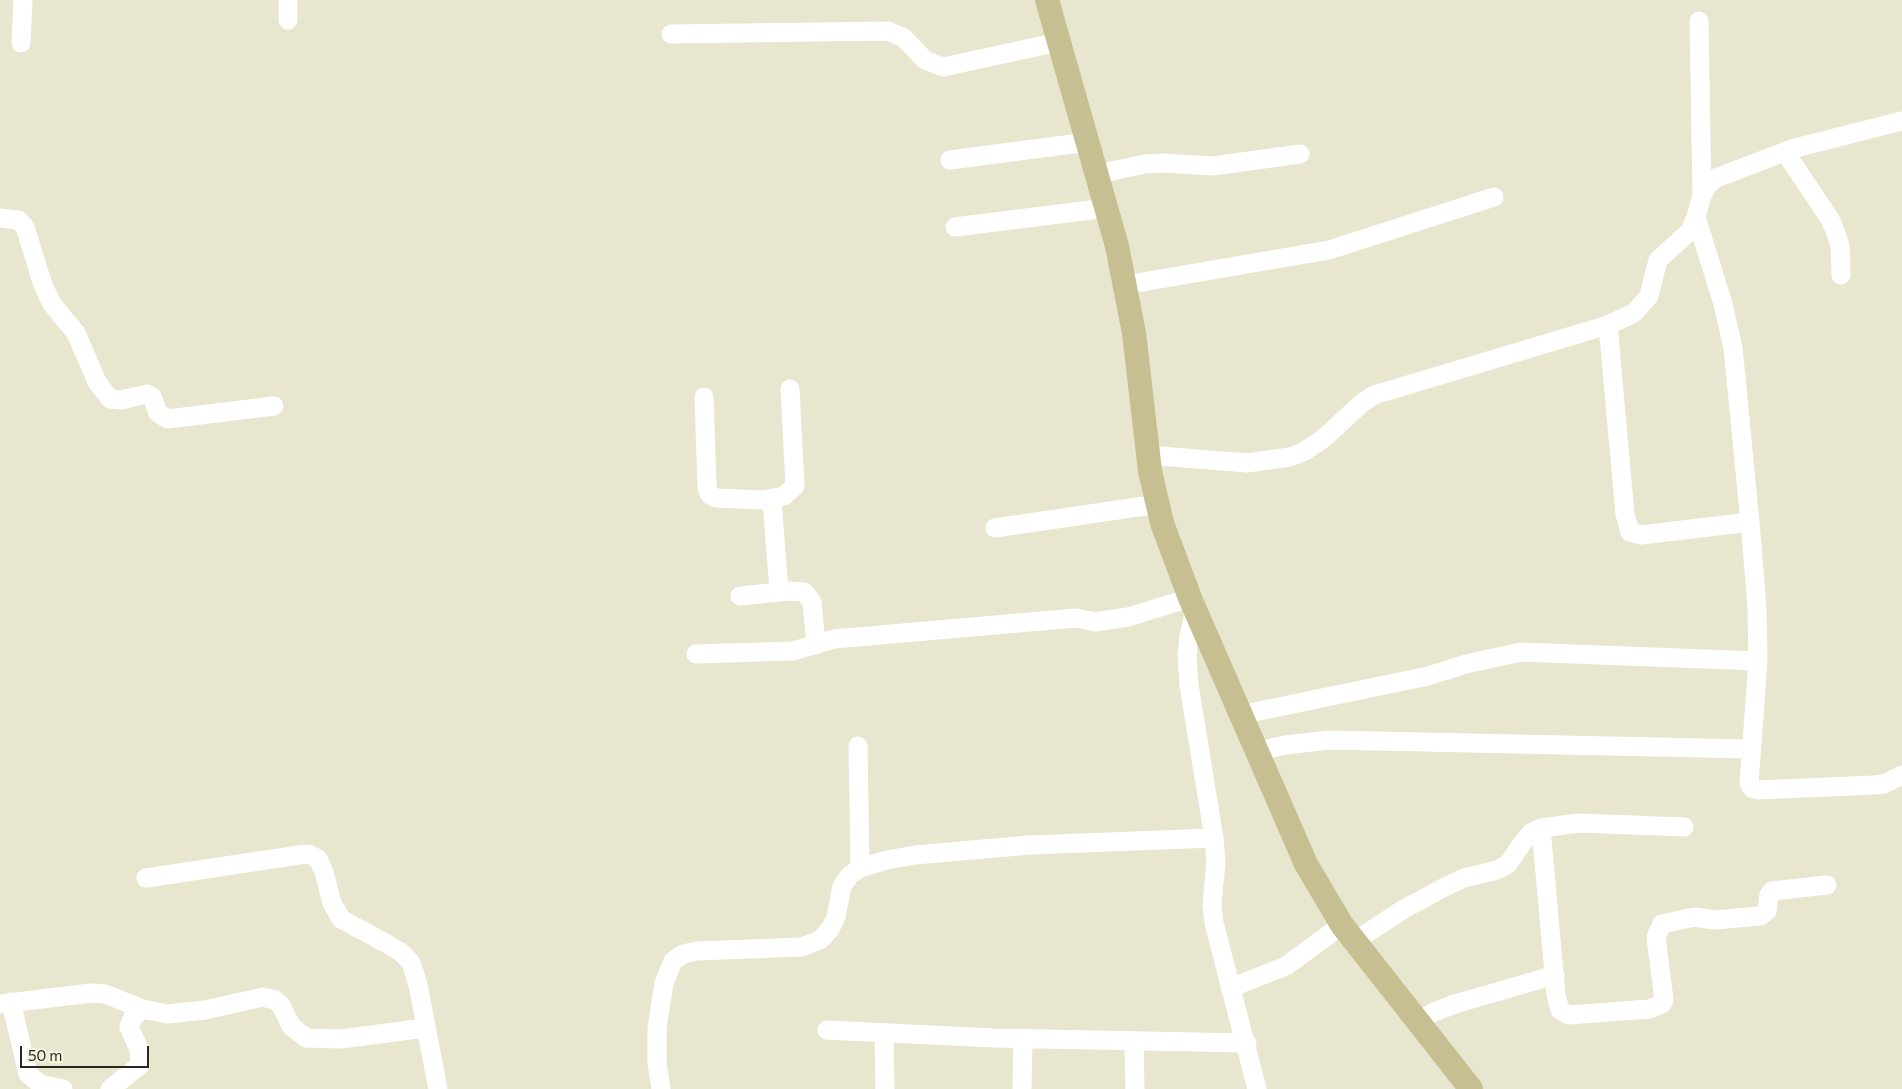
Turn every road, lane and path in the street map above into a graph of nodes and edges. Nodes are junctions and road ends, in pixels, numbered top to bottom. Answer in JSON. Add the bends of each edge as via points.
{"nodes":[{"id":1,"x":24,"y":0,"type":"edge"},
{"id":2,"x":288,"y":0,"type":"edge"},
{"id":3,"x":1047,"y":0,"type":"edge"},
{"id":4,"x":288,"y":20,"type":"dead end"},
{"id":5,"x":1699,"y":21,"type":"dead end"},
{"id":6,"x":671,"y":34,"type":"dead end"},
{"id":7,"x":1059,"y":42,"type":"junction"},
{"id":8,"x":21,"y":43,"type":"dead end"},
{"id":9,"x":1902,"y":121,"type":"edge"},
{"id":10,"x":1088,"y":142,"type":"junction"},
{"id":11,"x":1785,"y":152,"type":"junction"},
{"id":12,"x":1300,"y":154,"type":"dead end"},
{"id":13,"x":950,"y":160,"type":"dead end"},
{"id":14,"x":1097,"y":174,"type":"junction"},
{"id":15,"x":1702,"y":195,"type":"junction"},
{"id":16,"x":1494,"y":197,"type":"dead end"},
{"id":17,"x":1107,"y":208,"type":"junction"},
{"id":18,"x":1696,"y":217,"type":"junction"},
{"id":19,"x":0,"y":218,"type":"edge"},
{"id":20,"x":955,"y":227,"type":"dead end"},
{"id":21,"x":1841,"y":274,"type":"dead end"},
{"id":22,"x":1125,"y":285,"type":"junction"},
{"id":23,"x":1608,"y":325,"type":"junction"},
{"id":24,"x":790,"y":389,"type":"dead end"},
{"id":25,"x":704,"y":397,"type":"dead end"},
{"id":26,"x":274,"y":406,"type":"dead end"},
{"id":27,"x":1148,"y":455,"type":"junction"},
{"id":28,"x":772,"y":499,"type":"junction"},
{"id":29,"x":1158,"y":504,"type":"junction"},
{"id":30,"x":1750,"y":522,"type":"junction"},
{"id":31,"x":995,"y":528,"type":"dead end"},
{"id":32,"x":779,"y":592,"type":"junction"},
{"id":33,"x":740,"y":596,"type":"dead end"},
{"id":34,"x":1193,"y":605,"type":"junction"},
{"id":35,"x":816,"y":645,"type":"junction"},
{"id":36,"x":696,"y":654,"type":"dead end"},
{"id":37,"x":1758,"y":661,"type":"junction"},
{"id":38,"x":1240,"y":715,"type":"junction"},
{"id":39,"x":858,"y":746,"type":"dead end"},
{"id":40,"x":1750,"y":748,"type":"junction"},
{"id":41,"x":1255,"y":752,"type":"junction"},
{"id":42,"x":1902,"y":775,"type":"edge"},
{"id":43,"x":1541,"y":828,"type":"junction"},
{"id":44,"x":1684,"y":828,"type":"dead end"},
{"id":45,"x":1214,"y":838,"type":"junction"},
{"id":46,"x":860,"y":868,"type":"junction"},
{"id":47,"x":146,"y":878,"type":"dead end"},
{"id":48,"x":1827,"y":885,"type":"dead end"},
{"id":49,"x":1349,"y":933,"type":"junction"},
{"id":50,"x":1555,"y":975,"type":"junction"},
{"id":51,"x":1230,"y":988,"type":"junction"},
{"id":52,"x":6,"y":1003,"type":"edge"},
{"id":53,"x":144,"y":1009,"type":"junction"},
{"id":54,"x":1418,"y":1021,"type":"junction"},
{"id":55,"x":425,"y":1028,"type":"junction"},
{"id":56,"x":827,"y":1030,"type":"dead end"},
{"id":57,"x":884,"y":1033,"type":"junction"},
{"id":58,"x":1023,"y":1038,"type":"junction"},
{"id":59,"x":1134,"y":1041,"type":"junction"},
{"id":60,"x":1247,"y":1043,"type":"junction"},
{"id":61,"x":63,"y":1089,"type":"edge"},
{"id":62,"x":110,"y":1089,"type":"edge"},
{"id":63,"x":438,"y":1089,"type":"edge"},
{"id":64,"x":661,"y":1089,"type":"edge"},
{"id":65,"x":884,"y":1089,"type":"edge"},
{"id":66,"x":1022,"y":1089,"type":"edge"},
{"id":67,"x":1135,"y":1089,"type":"edge"},
{"id":68,"x":1257,"y":1089,"type":"edge"},
{"id":69,"x":1471,"y":1089,"type":"edge"}],
"edges":[{"from":1,"to":8,"type":"street"},
{"from":2,"to":4,"type":"street"},
{"from":3,"to":7,"type":"main road"},
{"from":5,"to":15,"type":"street"},
{"from":6,"to":7,"type":"street","via":[[888,30],[904,38],[925,60],[943,67]]},
{"from":7,"to":10,"type":"main road"},
{"from":9,"to":11,"type":"street"},
{"from":10,"to":13,"type":"street"},
{"from":10,"to":14,"type":"main road"},
{"from":11,"to":15,"type":"street","via":[[1716,178]]},
{"from":11,"to":21,"type":"street","via":[[1830,219],[1840,246]]},
{"from":12,"to":14,"type":"street","via":[[1213,166],[1154,163]]},
{"from":14,"to":17,"type":"main road"},
{"from":15,"to":18,"type":"street"},
{"from":16,"to":22,"type":"street","via":[[1329,250]]},
{"from":17,"to":20,"type":"street"},
{"from":17,"to":22,"type":"main road"},
{"from":18,"to":23,"type":"street","via":[[1690,231],[1658,260],[1644,304],[1634,313]]},
{"from":18,"to":30,"type":"street","via":[[1733,348]]},
{"from":19,"to":26,"type":"street","via":[[18,220],[25,227],[52,304],[76,333],[97,382],[110,399],[148,394],[158,413],[168,419]]},
{"from":22,"to":27,"type":"main road"},
{"from":23,"to":27,"type":"street","via":[[1374,395],[1362,402],[1323,439],[1290,457],[1247,463]]},
{"from":23,"to":30,"type":"street","via":[[1624,514],[1630,532],[1642,535]]},
{"from":24,"to":28,"type":"street","via":[[797,480],[791,492]]},
{"from":25,"to":28,"type":"street","via":[[707,488],[710,495],[723,499]]},
{"from":27,"to":29,"type":"main road"},
{"from":28,"to":32,"type":"street"},
{"from":29,"to":31,"type":"street"},
{"from":29,"to":34,"type":"main road"},
{"from":30,"to":37,"type":"street"},
{"from":32,"to":33,"type":"street"},
{"from":32,"to":35,"type":"street","via":[[798,591],[810,596]]},
{"from":34,"to":35,"type":"street","via":[[1096,622],[1076,618],[834,640]]},
{"from":34,"to":38,"type":"main road"},
{"from":34,"to":45,"type":"street","via":[[1187,655],[1189,684]]},
{"from":35,"to":36,"type":"street","via":[[794,651]]},
{"from":37,"to":38,"type":"street","via":[[1521,652],[1428,676]]},
{"from":37,"to":40,"type":"street"},
{"from":38,"to":41,"type":"main road"},
{"from":39,"to":46,"type":"street"},
{"from":40,"to":41,"type":"street","via":[[1330,740]]},
{"from":40,"to":42,"type":"street","via":[[1749,783],[1758,790],[1874,786]]},
{"from":41,"to":49,"type":"main road","via":[[1306,864]]},
{"from":43,"to":44,"type":"street","via":[[1579,823]]},
{"from":43,"to":49,"type":"street","via":[[1531,833],[1508,864],[1464,878]]},
{"from":43,"to":50,"type":"street"},
{"from":45,"to":46,"type":"street","via":[[1030,845],[925,854]]},
{"from":45,"to":51,"type":"street","via":[[1216,862],[1212,905]]},
{"from":46,"to":64,"type":"street","via":[[842,886],[836,917],[820,940],[802,947],[697,951],[683,954],[673,961],[664,983],[657,1028]]},
{"from":47,"to":55,"type":"street","via":[[309,854],[321,865],[332,903],[341,919],[402,953],[410,963],[418,985]]},
{"from":48,"to":50,"type":"street","via":[[1772,891],[1767,911],[1760,916],[1715,920],[1700,916],[1662,924],[1656,937],[1664,1000],[1658,1007],[1564,1014],[1558,1004]]},
{"from":49,"to":51,"type":"street","via":[[1286,966]]},
{"from":49,"to":54,"type":"main road"},
{"from":50,"to":54,"type":"street","via":[[1455,1004]]},
{"from":51,"to":60,"type":"street"},
{"from":52,"to":53,"type":"street","via":[[91,993],[120,998]]},
{"from":52,"to":61,"type":"street","via":[[28,1074],[40,1084]]},
{"from":53,"to":55,"type":"street","via":[[167,1014],[184,1013],[263,997],[281,1004],[291,1026],[306,1038],[340,1039]]},
{"from":53,"to":62,"type":"street","via":[[133,1017],[129,1027],[138,1049],[140,1065]]},
{"from":54,"to":69,"type":"main road"},
{"from":55,"to":63,"type":"street"},
{"from":56,"to":57,"type":"street"},
{"from":57,"to":58,"type":"street"},
{"from":57,"to":65,"type":"street"},
{"from":58,"to":59,"type":"street"},
{"from":58,"to":66,"type":"street"},
{"from":59,"to":60,"type":"street"},
{"from":59,"to":67,"type":"street"},
{"from":60,"to":68,"type":"street"}]}
